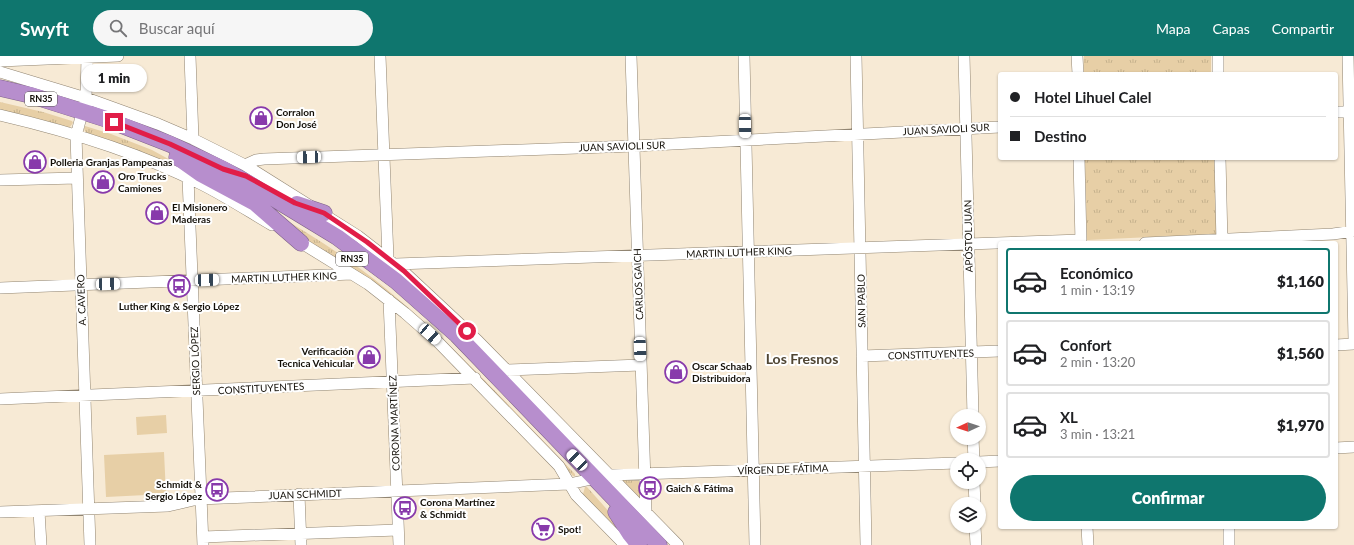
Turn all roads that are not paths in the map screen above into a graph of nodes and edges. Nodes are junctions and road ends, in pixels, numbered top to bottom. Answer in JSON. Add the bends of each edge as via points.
{"nodes":[{"id":1,"x":118,"y":56,"type":"edge"},
{"id":2,"x":190,"y":56,"type":"edge"},
{"id":3,"x":380,"y":56,"type":"edge"},
{"id":4,"x":631,"y":56,"type":"edge"},
{"id":5,"x":744,"y":56,"type":"edge"},
{"id":6,"x":856,"y":56,"type":"edge"},
{"id":7,"x":964,"y":56,"type":"edge"},
{"id":8,"x":1077,"y":56,"type":"edge"},
{"id":9,"x":1218,"y":56,"type":"edge"},
{"id":10,"x":1348,"y":56,"type":"edge"},
{"id":11,"x":65,"y":57,"type":"edge"},
{"id":12,"x":87,"y":57,"type":"junction"},
{"id":13,"x":0,"y":61,"type":"edge"},
{"id":14,"x":0,"y":72,"type":"edge"},
{"id":15,"x":1078,"y":72,"type":"edge"},
{"id":16,"x":1218,"y":72,"type":"edge"},
{"id":17,"x":0,"y":84,"type":"edge"},
{"id":18,"x":0,"y":88,"type":"edge"},
{"id":19,"x":0,"y":98,"type":"edge"},
{"id":20,"x":41,"y":99,"type":"junction"},
{"id":21,"x":82,"y":110,"type":"junction"},
{"id":22,"x":1338,"y":112,"type":"edge"},
{"id":23,"x":1352,"y":112,"type":"edge"},
{"id":24,"x":0,"y":116,"type":"edge"},
{"id":25,"x":998,"y":127,"type":"edge"},
{"id":26,"x":966,"y":128,"type":"junction"},
{"id":27,"x":857,"y":134,"type":"junction"},
{"id":28,"x":76,"y":136,"type":"junction"},
{"id":29,"x":193,"y":139,"type":"junction"},
{"id":30,"x":746,"y":140,"type":"junction"},
{"id":31,"x":634,"y":146,"type":"junction"},
{"id":32,"x":384,"y":155,"type":"junction"},
{"id":33,"x":177,"y":157,"type":"junction"},
{"id":34,"x":1080,"y":160,"type":"edge"},
{"id":35,"x":1220,"y":160,"type":"edge"},
{"id":36,"x":245,"y":165,"type":"junction"},
{"id":37,"x":223,"y":169,"type":"junction"},
{"id":38,"x":77,"y":178,"type":"junction"},
{"id":39,"x":188,"y":178,"type":"junction"},
{"id":40,"x":0,"y":180,"type":"edge"},
{"id":41,"x":324,"y":213,"type":"junction"},
{"id":42,"x":1353,"y":231,"type":"edge"},
{"id":43,"x":1081,"y":241,"type":"edge"},
{"id":44,"x":1222,"y":241,"type":"edge"},
{"id":45,"x":301,"y":243,"type":"junction"},
{"id":46,"x":998,"y":243,"type":"edge"},
{"id":47,"x":968,"y":244,"type":"junction"},
{"id":48,"x":860,"y":248,"type":"junction"},
{"id":49,"x":1353,"y":248,"type":"edge"},
{"id":50,"x":748,"y":252,"type":"junction"},
{"id":51,"x":637,"y":256,"type":"junction"},
{"id":52,"x":392,"y":261,"type":"junction"},
{"id":53,"x":352,"y":274,"type":"junction"},
{"id":54,"x":192,"y":280,"type":"junction"},
{"id":55,"x":81,"y":285,"type":"junction"},
{"id":56,"x":0,"y":288,"type":"edge"},
{"id":57,"x":389,"y":300,"type":"junction"},
{"id":58,"x":1354,"y":340,"type":"edge"},
{"id":59,"x":478,"y":341,"type":"junction"},
{"id":60,"x":1338,"y":344,"type":"edge"},
{"id":61,"x":1354,"y":344,"type":"edge"},
{"id":62,"x":998,"y":351,"type":"edge"},
{"id":63,"x":971,"y":352,"type":"junction"},
{"id":64,"x":862,"y":356,"type":"junction"},
{"id":65,"x":641,"y":364,"type":"junction"},
{"id":66,"x":506,"y":370,"type":"junction"},
{"id":67,"x":474,"y":378,"type":"junction"},
{"id":68,"x":392,"y":382,"type":"junction"},
{"id":69,"x":197,"y":391,"type":"junction"},
{"id":70,"x":85,"y":396,"type":"junction"},
{"id":71,"x":0,"y":400,"type":"edge"},
{"id":72,"x":973,"y":409,"type":"edge"},
{"id":73,"x":1354,"y":447,"type":"edge"},
{"id":74,"x":1338,"y":448,"type":"edge"},
{"id":75,"x":567,"y":450,"type":"junction"},
{"id":76,"x":998,"y":461,"type":"edge"},
{"id":77,"x":986,"y":462,"type":"edge"},
{"id":78,"x":950,"y":463,"type":"edge"},
{"id":79,"x":864,"y":466,"type":"junction"},
{"id":80,"x":753,"y":470,"type":"junction"},
{"id":81,"x":644,"y":474,"type":"junction"},
{"id":82,"x":596,"y":478,"type":"junction"},
{"id":83,"x":569,"y":484,"type":"junction"},
{"id":84,"x":397,"y":490,"type":"junction"},
{"id":85,"x":299,"y":494,"type":"junction"},
{"id":86,"x":201,"y":498,"type":"junction"},
{"id":87,"x":88,"y":509,"type":"junction"},
{"id":88,"x":39,"y":511,"type":"junction"},
{"id":89,"x":0,"y":512,"type":"edge"},
{"id":90,"x":616,"y":512,"type":"junction"},
{"id":91,"x":640,"y":515,"type":"junction"},
{"id":92,"x":1087,"y":529,"type":"edge"},
{"id":93,"x":1229,"y":529,"type":"edge"},
{"id":94,"x":398,"y":530,"type":"junction"},
{"id":95,"x":301,"y":533,"type":"junction"},
{"id":96,"x":975,"y":533,"type":"edge"},
{"id":97,"x":203,"y":541,"type":"edge"},
{"id":98,"x":41,"y":545,"type":"edge"},
{"id":99,"x":90,"y":545,"type":"edge"},
{"id":100,"x":301,"y":545,"type":"edge"},
{"id":101,"x":399,"y":545,"type":"edge"},
{"id":102,"x":625,"y":545,"type":"edge"},
{"id":103,"x":640,"y":545,"type":"edge"},
{"id":104,"x":648,"y":545,"type":"edge"},
{"id":105,"x":659,"y":545,"type":"edge"},
{"id":106,"x":666,"y":545,"type":"edge"},
{"id":107,"x":678,"y":545,"type":"edge"},
{"id":108,"x":755,"y":545,"type":"edge"},
{"id":109,"x":866,"y":545,"type":"edge"},
{"id":110,"x":976,"y":545,"type":"edge"},
{"id":111,"x":1088,"y":545,"type":"edge"},
{"id":112,"x":1229,"y":545,"type":"edge"}],
"edges":[{"from":1,"to":12,"type":"street"},
{"from":2,"to":29,"type":"street"},
{"from":3,"to":32,"type":"street"},
{"from":4,"to":31,"type":"street","name":"CARLOS GAICH"},
{"from":5,"to":30,"type":"street"},
{"from":6,"to":27,"type":"street","name":"SAN PABLO"},
{"from":7,"to":26,"type":"street","name":"APÓSTOL JUAN"},
{"from":8,"to":15,"type":"street"},
{"from":9,"to":16,"type":"street"},
{"from":10,"to":23,"type":"street"},
{"from":11,"to":12,"type":"street"},
{"from":11,"to":13,"type":"street"},
{"from":12,"to":21,"type":"street","name":"A. CAVERO"},
{"from":14,"to":21,"type":"street"},
{"from":17,"to":20,"type":"highway"},
{"from":18,"to":20,"type":"highway","number":"RN35"},
{"from":19,"to":21,"type":"highway","number":"RN35"},
{"from":20,"to":21,"type":"highway","number":"RN35"},
{"from":21,"to":28,"type":"street","name":"A. CAVERO"},
{"from":21,"to":29,"type":"street","via":[[158,124]]},
{"from":21,"to":33,"type":"highway","number":"RN35","via":[[124,134]]},
{"from":21,"to":37,"type":"highway","number":"RN35","via":[[150,136]]},
{"from":22,"to":23,"type":"street"},
{"from":23,"to":42,"type":"street"},
{"from":24,"to":28,"type":"street"},
{"from":25,"to":26,"type":"street","name":"JUAN SAVIOLI SUR"},
{"from":26,"to":27,"type":"street","name":"JUAN SAVIOLI SUR"},
{"from":26,"to":47,"type":"street","name":"APÓSTOL JUAN"},
{"from":27,"to":30,"type":"street","name":"JUAN SAVIOLI SUR"},
{"from":27,"to":48,"type":"street","name":"SAN PABLO"},
{"from":28,"to":38,"type":"street","name":"A. CAVERO"},
{"from":28,"to":39,"type":"street","via":[[121,150]]},
{"from":29,"to":36,"type":"street"},
{"from":30,"to":31,"type":"street","name":"JUAN SAVIOLI SUR"},
{"from":30,"to":50,"type":"street"},
{"from":31,"to":32,"type":"street","name":"JUAN SAVIOLI SUR"},
{"from":31,"to":51,"type":"street","name":"CARLOS GAICH"},
{"from":32,"to":36,"type":"street","name":"JUAN SAVIOLI SUR","via":[[264,159]]},
{"from":32,"to":52,"type":"street"},
{"from":33,"to":45,"type":"highway","via":[[201,174],[255,203]]},
{"from":33,"to":82,"type":"highway","number":"RN35","via":[[228,181],[343,252],[414,308]]},
{"from":34,"to":43,"type":"street"},
{"from":35,"to":44,"type":"street"},
{"from":36,"to":41,"type":"street"},
{"from":37,"to":41,"type":"highway","via":[[246,176],[295,203]]},
{"from":37,"to":75,"type":"highway","number":"RN35","via":[[320,226],[380,268],[466,344]]},
{"from":38,"to":40,"type":"street"},
{"from":38,"to":55,"type":"street","name":"A. CAVERO"},
{"from":39,"to":45,"type":"street"},
{"from":39,"to":54,"type":"street","name":"SERGIO LÓPEZ"},
{"from":41,"to":52,"type":"street"},
{"from":42,"to":44,"type":"street"},
{"from":42,"to":49,"type":"street"},
{"from":45,"to":53,"type":"street"},
{"from":46,"to":47,"type":"street","name":"MARTIN LUTHER KING"},
{"from":47,"to":48,"type":"street","name":"MARTIN LUTHER KING"},
{"from":47,"to":63,"type":"street","name":"APÓSTOL JUAN"},
{"from":48,"to":50,"type":"street","name":"MARTIN LUTHER KING"},
{"from":48,"to":64,"type":"street","name":"SAN PABLO"},
{"from":49,"to":58,"type":"street"},
{"from":50,"to":51,"type":"street","name":"MARTIN LUTHER KING"},
{"from":50,"to":80,"type":"street"},
{"from":51,"to":52,"type":"street","name":"MARTIN LUTHER KING"},
{"from":51,"to":65,"type":"street","name":"CARLOS GAICH"},
{"from":52,"to":59,"type":"street"},
{"from":53,"to":54,"type":"street","name":"MARTIN LUTHER KING"},
{"from":53,"to":57,"type":"street"},
{"from":54,"to":55,"type":"street","name":"MARTIN LUTHER KING"},
{"from":54,"to":69,"type":"street","name":"SERGIO LÓPEZ"},
{"from":55,"to":56,"type":"street","name":"MARTIN LUTHER KING"},
{"from":55,"to":70,"type":"street","name":"A. CAVERO"},
{"from":57,"to":67,"type":"street","via":[[438,342]]},
{"from":57,"to":68,"type":"street","name":"CORONA MARTÍNEZ"},
{"from":59,"to":66,"type":"street"},
{"from":59,"to":75,"type":"highway","via":[[494,365],[544,417]]},
{"from":60,"to":61,"type":"street"},
{"from":62,"to":63,"type":"street","name":"CONSTITUYENTES"},
{"from":63,"to":64,"type":"street","name":"CONSTITUYENTES"},
{"from":63,"to":72,"type":"street","name":"APÓSTOL JUAN"},
{"from":64,"to":79,"type":"street","name":"SAN PABLO"},
{"from":65,"to":66,"type":"street"},
{"from":65,"to":81,"type":"street","name":"CARLOS GAICH"},
{"from":66,"to":82,"type":"street"},
{"from":67,"to":68,"type":"street","name":"CONSTITUYENTES"},
{"from":67,"to":83,"type":"street","via":[[559,466]]},
{"from":68,"to":69,"type":"street","name":"CONSTITUYENTES"},
{"from":68,"to":84,"type":"street","name":"CORONA MARTÍNEZ"},
{"from":69,"to":70,"type":"street","name":"CONSTITUYENTES"},
{"from":69,"to":86,"type":"street","name":"SERGIO LÓPEZ"},
{"from":70,"to":71,"type":"street","name":"CONSTITUYENTES"},
{"from":70,"to":87,"type":"street","name":"A. CAVERO"},
{"from":73,"to":74,"type":"street"},
{"from":75,"to":82,"type":"highway","number":"RN35"},
{"from":76,"to":77,"type":"street"},
{"from":78,"to":79,"type":"street","name":"VÍRGEN DE FÁTIMA"},
{"from":79,"to":80,"type":"street","name":"VÍRGEN DE FÁTIMA"},
{"from":79,"to":109,"type":"street","name":"SAN PABLO"},
{"from":80,"to":81,"type":"street","name":"VÍRGEN DE FÁTIMA"},
{"from":80,"to":108,"type":"street"},
{"from":81,"to":82,"type":"street","name":"VÍRGEN DE FÁTIMA"},
{"from":81,"to":91,"type":"street","name":"CARLOS GAICH"},
{"from":82,"to":83,"type":"street","name":"JUAN SCHMIDT"},
{"from":82,"to":90,"type":"highway","number":"RN35"},
{"from":82,"to":91,"type":"highway","number":"RN35"},
{"from":83,"to":84,"type":"street","name":"JUAN SCHMIDT"},
{"from":83,"to":102,"type":"street"},
{"from":84,"to":85,"type":"street","name":"JUAN SCHMIDT"},
{"from":84,"to":94,"type":"street","name":"CORONA MARTÍNEZ"},
{"from":85,"to":86,"type":"street","name":"JUAN SCHMIDT"},
{"from":85,"to":95,"type":"street"},
{"from":86,"to":87,"type":"street","name":"JUAN SCHMIDT","via":[[168,506]]},
{"from":86,"to":97,"type":"street","name":"SERGIO LÓPEZ"},
{"from":87,"to":88,"type":"street","name":"JUAN SCHMIDT"},
{"from":87,"to":99,"type":"street","name":"A. CAVERO"},
{"from":88,"to":89,"type":"street","name":"JUAN SCHMIDT"},
{"from":88,"to":98,"type":"street"},
{"from":90,"to":103,"type":"highway"},
{"from":90,"to":104,"type":"highway","number":"RN35"},
{"from":91,"to":105,"type":"highway","number":"RN35"},
{"from":91,"to":106,"type":"highway"},
{"from":91,"to":107,"type":"street"},
{"from":92,"to":111,"type":"street"},
{"from":93,"to":112,"type":"street"},
{"from":94,"to":95,"type":"street"},
{"from":94,"to":101,"type":"street","name":"CORONA MARTÍNEZ"},
{"from":95,"to":97,"type":"street"},
{"from":95,"to":100,"type":"street"},
{"from":96,"to":110,"type":"street"}]}
